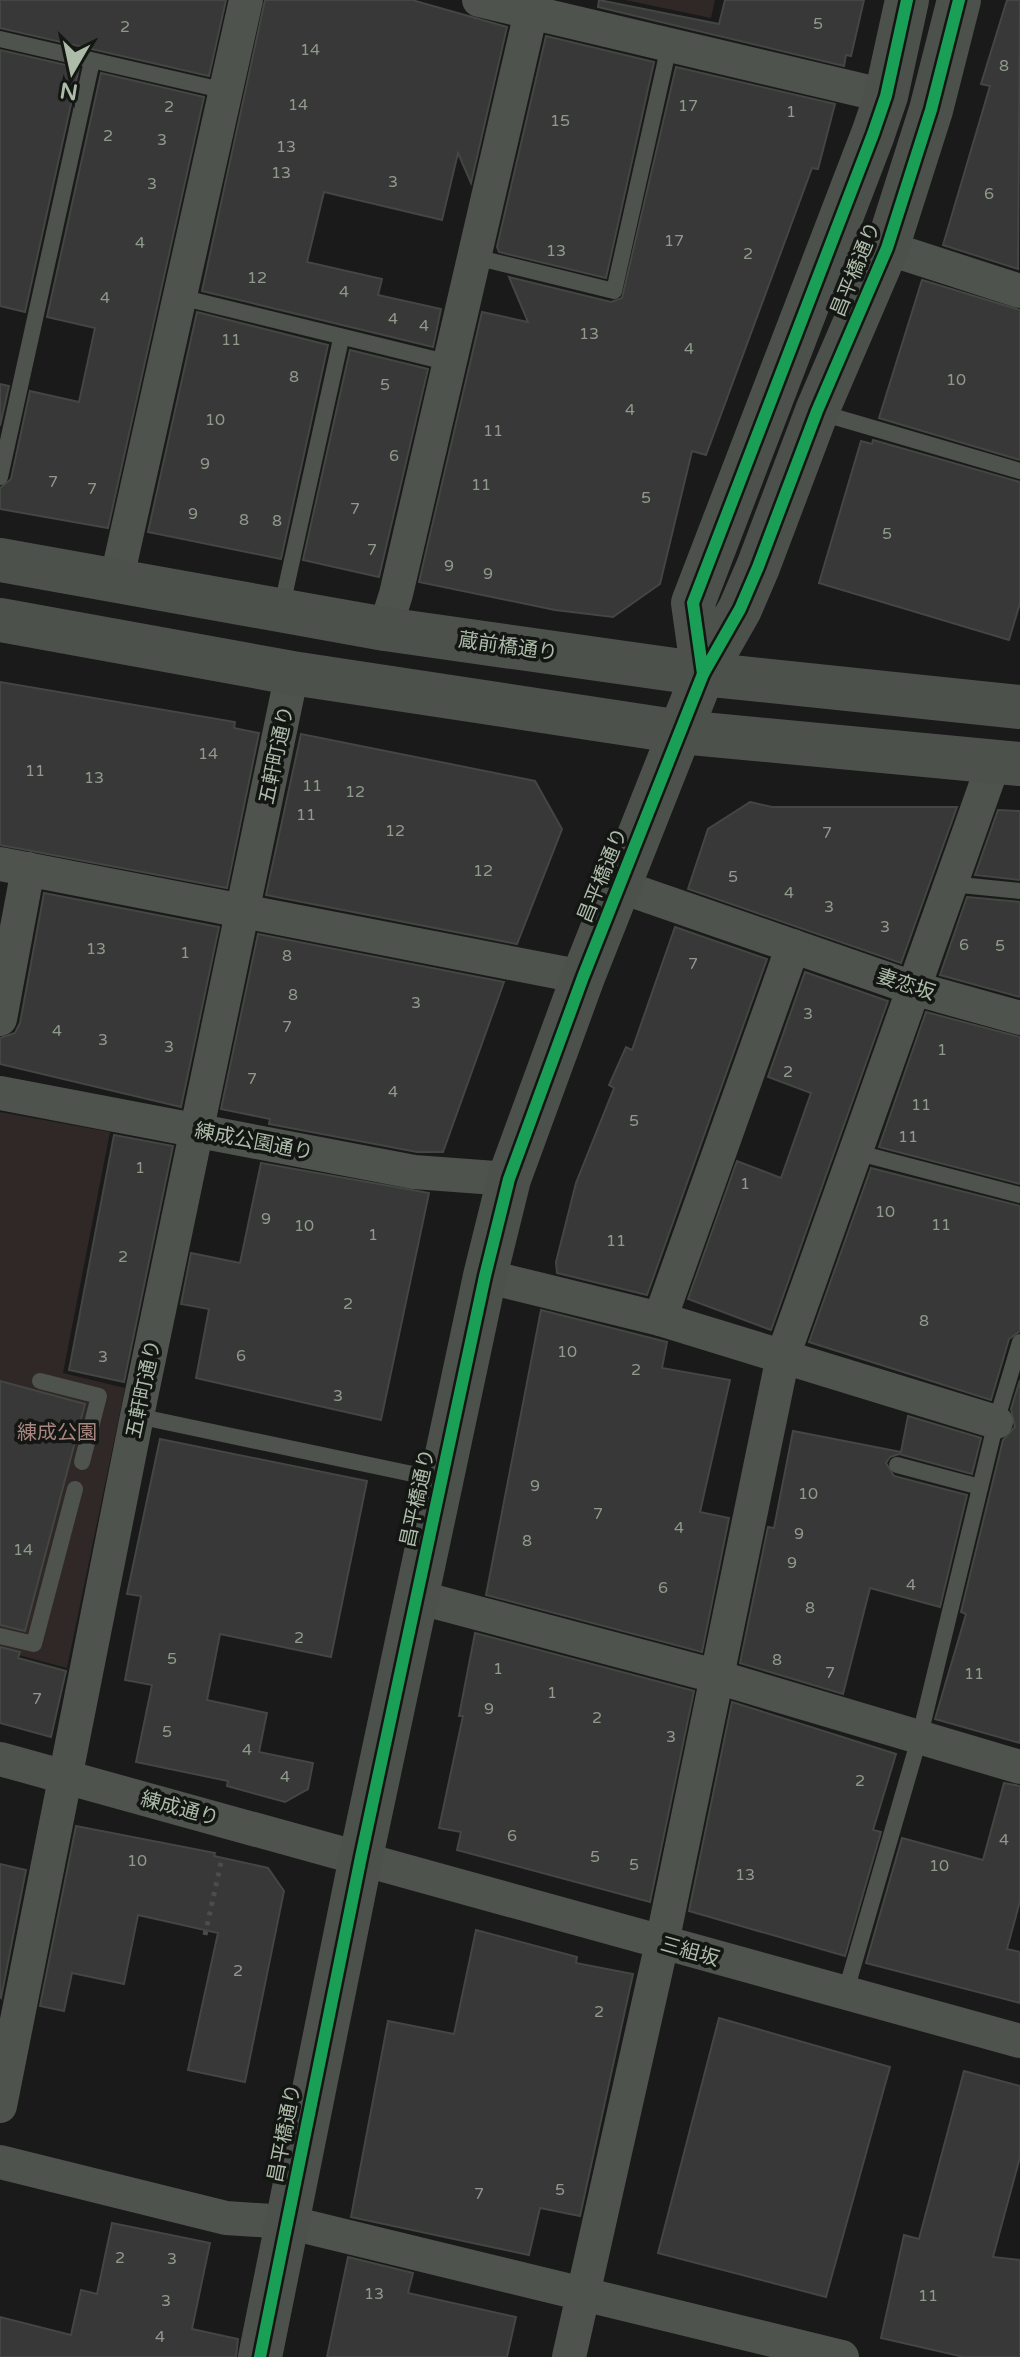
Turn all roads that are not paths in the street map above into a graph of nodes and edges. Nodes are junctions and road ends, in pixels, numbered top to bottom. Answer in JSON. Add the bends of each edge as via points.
{"nodes":[{"id":1,"x":246,"y":0,"type":"edge"},
{"id":2,"x":479,"y":0,"type":"edge"},
{"id":3,"x":907,"y":0,"type":"edge"},
{"id":4,"x":959,"y":0,"type":"edge"},
{"id":5,"x":531,"y":12,"type":"junction"},
{"id":6,"x":0,"y":39,"type":"edge"},
{"id":7,"x":669,"y":46,"type":"junction"},
{"id":8,"x":92,"y":61,"type":"junction"},
{"id":9,"x":226,"y":91,"type":"junction"},
{"id":10,"x":886,"y":96,"type":"junction"},
{"id":11,"x":887,"y":248,"type":"junction"},
{"id":12,"x":475,"y":257,"type":"junction"},
{"id":13,"x":1020,"y":291,"type":"edge"},
{"id":14,"x":180,"y":297,"type":"junction"},
{"id":15,"x":341,"y":339,"type":"junction"},
{"id":16,"x":450,"y":363,"type":"junction"},
{"id":17,"x":817,"y":411,"type":"junction"},
{"id":18,"x":1020,"y":471,"type":"edge"},
{"id":19,"x":0,"y":477,"type":"edge"},
{"id":20,"x":0,"y":560,"type":"edge"},
{"id":21,"x":116,"y":582,"type":"junction"},
{"id":22,"x":281,"y":611,"type":"junction"},
{"id":23,"x":0,"y":620,"type":"edge"},
{"id":24,"x":385,"y":629,"type":"junction"},
{"id":25,"x":292,"y":673,"type":"junction"},
{"id":26,"x":703,"y":674,"type":"junction"},
{"id":27,"x":1020,"y":707,"type":"edge"},
{"id":28,"x":681,"y":732,"type":"junction"},
{"id":29,"x":1007,"y":763,"type":"edge"},
{"id":30,"x":14,"y":866,"type":"edge"},
{"id":31,"x":950,"y":884,"type":"junction"},
{"id":32,"x":619,"y":886,"type":"junction"},
{"id":33,"x":1020,"y":891,"type":"edge"},
{"id":34,"x":243,"y":911,"type":"junction"},
{"id":35,"x":793,"y":946,"type":"junction"},
{"id":36,"x":583,"y":977,"type":"junction"},
{"id":37,"x":913,"y":988,"type":"junction"},
{"id":38,"x":1020,"y":1018,"type":"edge"},
{"id":39,"x":0,"y":1019,"type":"edge"},
{"id":40,"x":0,"y":1093,"type":"edge"},
{"id":41,"x":198,"y":1129,"type":"junction"},
{"id":42,"x":855,"y":1152,"type":"junction"},
{"id":43,"x":509,"y":1179,"type":"junction"},
{"id":44,"x":1020,"y":1195,"type":"edge"},
{"id":45,"x":485,"y":1276,"type":"junction"},
{"id":46,"x":660,"y":1319,"type":"junction"},
{"id":47,"x":1020,"y":1342,"type":"edge"},
{"id":48,"x":783,"y":1356,"type":"junction"},
{"id":49,"x":40,"y":1381,"type":"dead end"},
{"id":50,"x":137,"y":1416,"type":"junction"},
{"id":51,"x":996,"y":1422,"type":"junction"},
{"id":52,"x":82,"y":1462,"type":"dead end"},
{"id":53,"x":897,"y":1465,"type":"dead end"},
{"id":54,"x":442,"y":1480,"type":"junction"},
{"id":55,"x":980,"y":1487,"type":"junction"},
{"id":56,"x":75,"y":1489,"type":"dead end"},
{"id":57,"x":417,"y":1597,"type":"junction"},
{"id":58,"x":0,"y":1636,"type":"edge"},
{"id":59,"x":715,"y":1677,"type":"junction"},
{"id":60,"x":919,"y":1739,"type":"junction"},
{"id":61,"x":0,"y":1759,"type":"edge"},
{"id":62,"x":1020,"y":1767,"type":"edge"},
{"id":63,"x":65,"y":1777,"type":"junction"},
{"id":64,"x":361,"y":1857,"type":"junction"},
{"id":65,"x":662,"y":1943,"type":"junction"},
{"id":66,"x":845,"y":1994,"type":"junction"},
{"id":67,"x":10,"y":2001,"type":"edge"},
{"id":68,"x":1020,"y":2041,"type":"edge"},
{"id":69,"x":0,"y":2106,"type":"edge"},
{"id":70,"x":0,"y":2162,"type":"edge"},
{"id":71,"x":287,"y":2222,"type":"junction"},
{"id":72,"x":582,"y":2294,"type":"junction"},
{"id":73,"x":260,"y":2357,"type":"edge"},
{"id":74,"x":569,"y":2357,"type":"edge"},
{"id":75,"x":842,"y":2357,"type":"edge"}],
"edges":[{"from":1,"to":9,"type":"street"},
{"from":2,"to":5,"type":"street"},
{"from":3,"to":10,"type":"main road","name":"昌平橋通り"},
{"from":4,"to":11,"type":"main road","name":"昌平橋通り"},
{"from":5,"to":7,"type":"street"},
{"from":5,"to":12,"type":"street"},
{"from":6,"to":8,"type":"lane"},
{"from":7,"to":10,"type":"street"},
{"from":7,"to":12,"type":"lane","via":[[614,291]]},
{"from":8,"to":9,"type":"lane"},
{"from":8,"to":19,"type":"lane"},
{"from":9,"to":14,"type":"street"},
{"from":10,"to":26,"type":"main road","name":"昌平橋通り","via":[[693,603]]},
{"from":11,"to":13,"type":"street"},
{"from":11,"to":17,"type":"main road","name":"昌平橋通り"},
{"from":12,"to":16,"type":"street"},
{"from":14,"to":15,"type":"lane"},
{"from":14,"to":21,"type":"street"},
{"from":15,"to":16,"type":"lane"},
{"from":15,"to":22,"type":"lane"},
{"from":16,"to":24,"type":"street"},
{"from":17,"to":18,"type":"lane"},
{"from":17,"to":26,"type":"main road","name":"昌平橋通り","via":[[740,609]]},
{"from":20,"to":21,"type":"main road","name":"蔵前橋通り"},
{"from":21,"to":22,"type":"main road","name":"蔵前橋通り"},
{"from":22,"to":24,"type":"main road","name":"蔵前橋通り"},
{"from":23,"to":25,"type":"main road"},
{"from":24,"to":26,"type":"main road","name":"蔵前橋通り"},
{"from":25,"to":28,"type":"main road"},
{"from":25,"to":34,"type":"street","name":"五軒町通り"},
{"from":26,"to":27,"type":"main road","name":"蔵前橋通り"},
{"from":26,"to":28,"type":"main road","name":"昌平橋通り"},
{"from":28,"to":29,"type":"main road"},
{"from":28,"to":32,"type":"main road","name":"昌平橋通り"},
{"from":29,"to":31,"type":"street"},
{"from":30,"to":34,"type":"street"},
{"from":30,"to":39,"type":"street"},
{"from":31,"to":33,"type":"lane"},
{"from":31,"to":37,"type":"street"},
{"from":32,"to":35,"type":"street","name":"妻恋坂"},
{"from":32,"to":36,"type":"main road","name":"昌平橋通り"},
{"from":34,"to":36,"type":"street"},
{"from":34,"to":41,"type":"street","name":"五軒町通り"},
{"from":35,"to":37,"type":"street","name":"妻恋坂"},
{"from":35,"to":46,"type":"street"},
{"from":36,"to":43,"type":"main road","name":"昌平橋通り"},
{"from":37,"to":38,"type":"street","name":"妻恋坂"},
{"from":37,"to":42,"type":"street"},
{"from":40,"to":41,"type":"street","name":"練成公園通り"},
{"from":41,"to":43,"type":"street","name":"練成公園通り","via":[[414,1172]]},
{"from":41,"to":50,"type":"street","name":"五軒町通り"},
{"from":42,"to":44,"type":"lane"},
{"from":42,"to":48,"type":"street"},
{"from":43,"to":45,"type":"main road","name":"昌平橋通り"},
{"from":45,"to":46,"type":"street"},
{"from":45,"to":54,"type":"main road","name":"昌平橋通り"},
{"from":46,"to":48,"type":"street"},
{"from":47,"to":51,"type":"lane"},
{"from":48,"to":51,"type":"street"},
{"from":48,"to":59,"type":"street"},
{"from":49,"to":52,"type":"lane","via":[[99,1396]]},
{"from":50,"to":54,"type":"lane"},
{"from":50,"to":63,"type":"street","name":"五軒町通り"},
{"from":51,"to":55,"type":"lane"},
{"from":53,"to":55,"type":"lane"},
{"from":54,"to":57,"type":"main road","name":"昌平橋通り"},
{"from":55,"to":60,"type":"lane"},
{"from":56,"to":58,"type":"lane","via":[[34,1644]]},
{"from":57,"to":59,"type":"street"},
{"from":57,"to":64,"type":"main road","name":"昌平橋通り"},
{"from":59,"to":60,"type":"street"},
{"from":59,"to":65,"type":"street"},
{"from":60,"to":62,"type":"street"},
{"from":60,"to":66,"type":"lane"},
{"from":61,"to":63,"type":"street","name":"練成通り"},
{"from":63,"to":64,"type":"street","name":"練成通り"},
{"from":63,"to":67,"type":"street","name":"五軒町通り"},
{"from":64,"to":65,"type":"street","name":"三組坂"},
{"from":64,"to":71,"type":"main road","name":"昌平橋通り"},
{"from":65,"to":66,"type":"street","name":"三組坂"},
{"from":65,"to":72,"type":"street"},
{"from":66,"to":68,"type":"street","name":"三組坂"},
{"from":67,"to":69,"type":"street","name":"五軒町通り"},
{"from":70,"to":71,"type":"street","via":[[226,2218]]},
{"from":71,"to":72,"type":"street"},
{"from":71,"to":73,"type":"main road","name":"昌平橋通り"},
{"from":72,"to":74,"type":"street"},
{"from":72,"to":75,"type":"street"}]}
